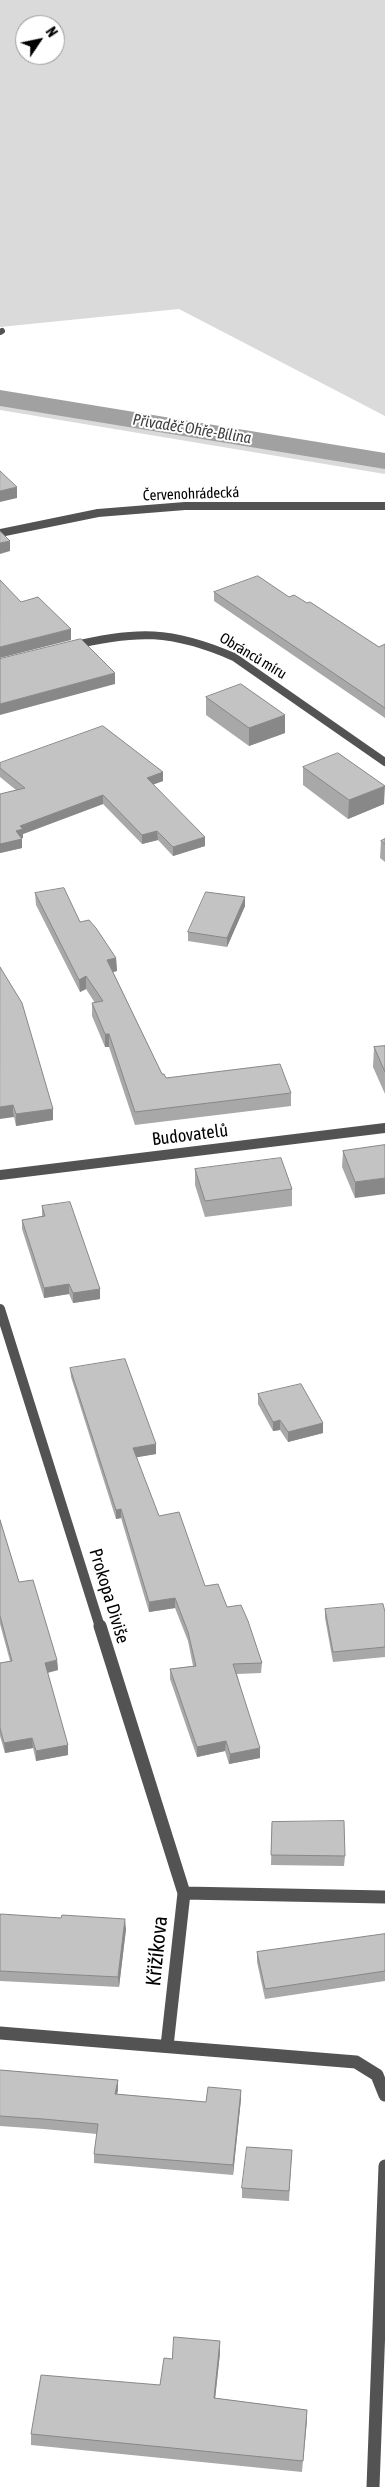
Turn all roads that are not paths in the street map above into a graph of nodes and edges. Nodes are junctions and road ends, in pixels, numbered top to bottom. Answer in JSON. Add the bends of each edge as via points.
{"nodes":[{"id":1,"x":385,"y":506,"type":"edge"},
{"id":2,"x":0,"y":533,"type":"edge"},
{"id":3,"x":64,"y":648,"type":"edge"},
{"id":4,"x":385,"y":762,"type":"edge"},
{"id":5,"x":385,"y":1128,"type":"edge"},
{"id":6,"x":0,"y":1175,"type":"edge"},
{"id":7,"x":0,"y":1309,"type":"edge"},
{"id":8,"x":184,"y":1893,"type":"junction"},
{"id":9,"x":385,"y":1897,"type":"edge"},
{"id":10,"x":0,"y":2034,"type":"edge"},
{"id":11,"x":167,"y":2046,"type":"junction"},
{"id":12,"x":385,"y":2095,"type":"edge"},
{"id":13,"x":385,"y":2166,"type":"edge"},
{"id":14,"x":373,"y":2487,"type":"edge"}],
"edges":[{"from":1,"to":2,"type":"street","name":"Červenohrádecká","via":[[185,506],[98,513]]},
{"from":3,"to":4,"type":"street","name":"Obránců míru","via":[[110,636],[155,633],[208,645],[234,657]]},
{"from":5,"to":6,"type":"street","name":"Budovatelů"},
{"from":7,"to":8,"type":"street","name":"Prokopa Diviše"},
{"from":8,"to":9,"type":"street"},
{"from":8,"to":11,"type":"street","name":"Křižíkova"},
{"from":10,"to":11,"type":"street"},
{"from":11,"to":12,"type":"street","via":[[356,2062],[377,2075]]},
{"from":13,"to":14,"type":"street"}]}
